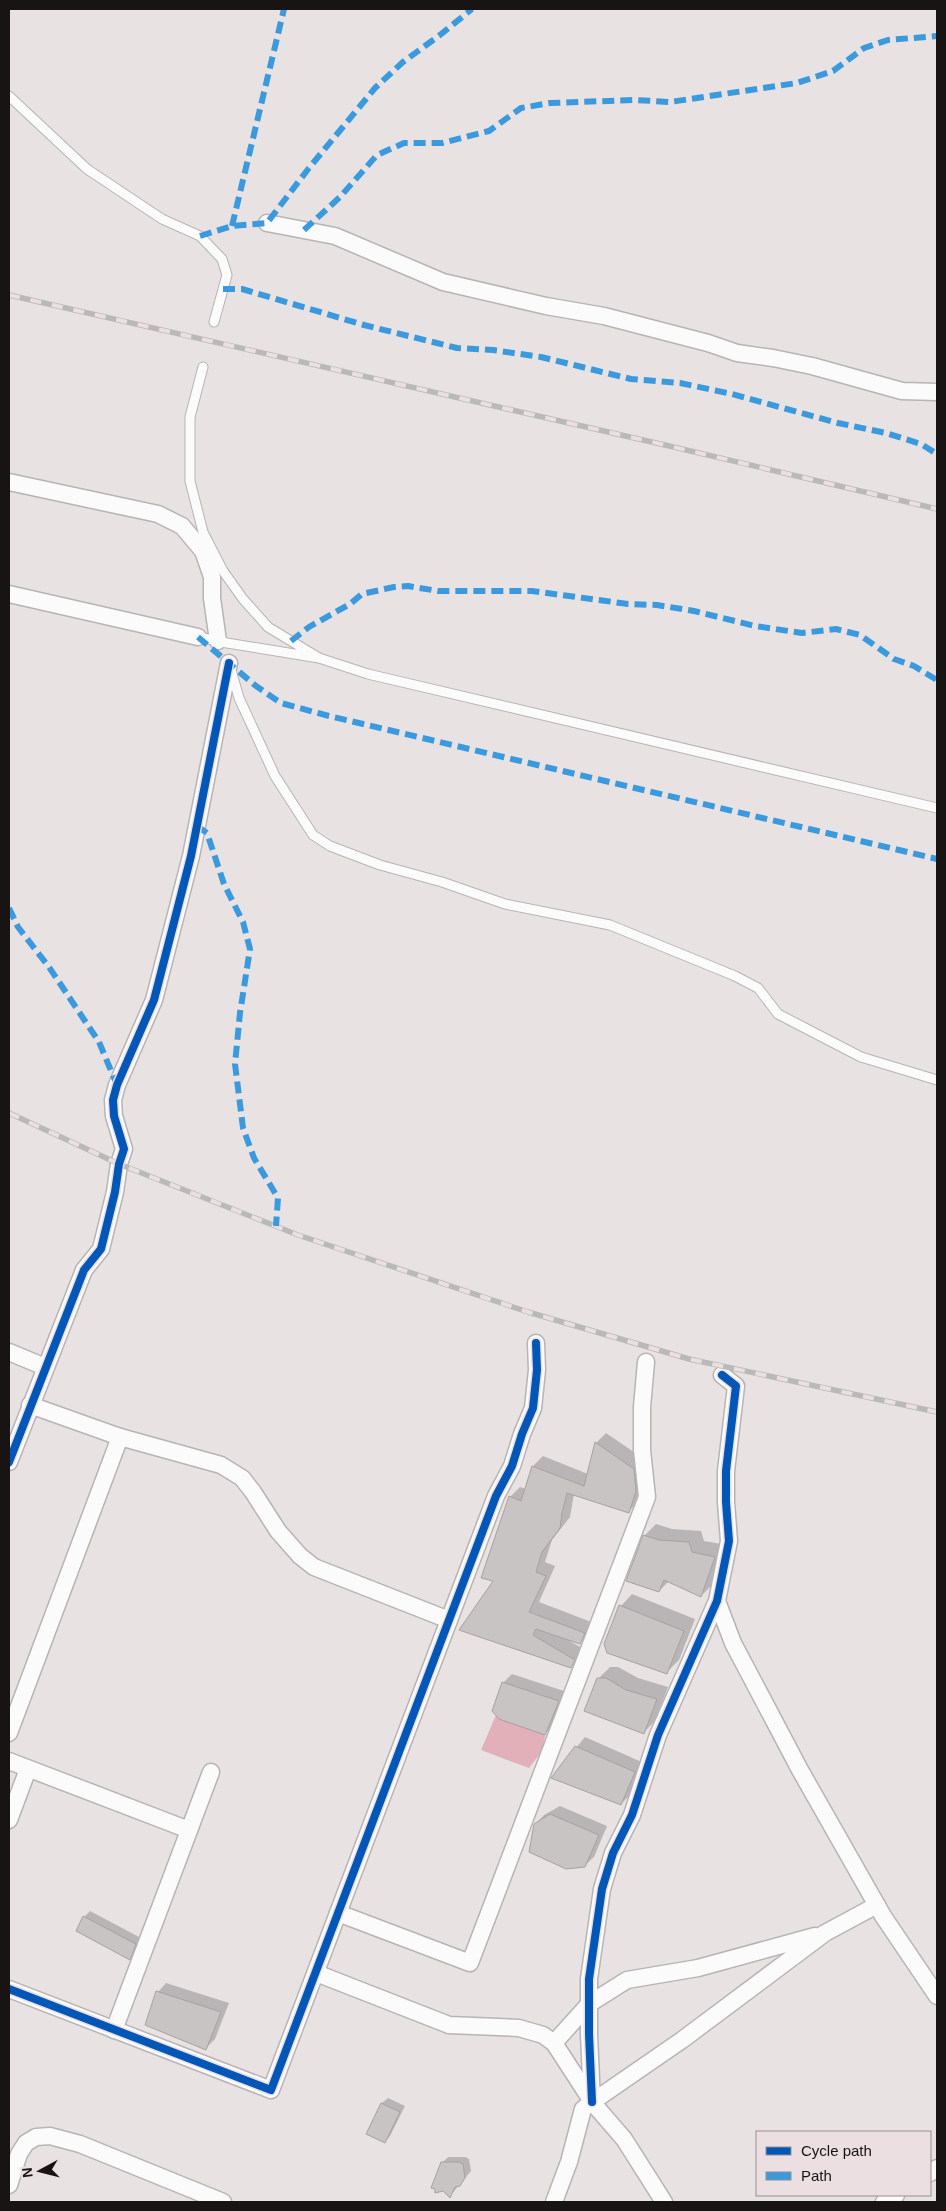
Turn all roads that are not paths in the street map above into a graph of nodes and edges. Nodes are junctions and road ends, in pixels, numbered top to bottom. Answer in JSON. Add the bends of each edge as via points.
{"nodes":[{"id":1,"x":9,"y":96,"type":"edge"},
{"id":2,"x":267,"y":223,"type":"dead end"},
{"id":3,"x":214,"y":322,"type":"dead end"},
{"id":4,"x":203,"y":367,"type":"dead end"},
{"id":5,"x":937,"y":392,"type":"edge"},
{"id":6,"x":9,"y":482,"type":"edge"},
{"id":7,"x":9,"y":594,"type":"edge"},
{"id":8,"x":198,"y":637,"type":"joint"},
{"id":9,"x":218,"y":641,"type":"junction"},
{"id":10,"x":319,"y":658,"type":"junction"},
{"id":11,"x":229,"y":663,"type":"joint"},
{"id":12,"x":937,"y":808,"type":"edge"},
{"id":13,"x":937,"y":1080,"type":"edge"},
{"id":14,"x":536,"y":1343,"type":"dead end"},
{"id":15,"x":9,"y":1352,"type":"edge"},
{"id":16,"x":646,"y":1362,"type":"dead end"},
{"id":17,"x":45,"y":1367,"type":"junction"},
{"id":18,"x":722,"y":1375,"type":"dead end"},
{"id":19,"x":30,"y":1405,"type":"junction"},
{"id":20,"x":120,"y":1438,"type":"junction"},
{"id":21,"x":9,"y":1462,"type":"edge"},
{"id":22,"x":717,"y":1601,"type":"junction"},
{"id":23,"x":449,"y":1620,"type":"junction"},
{"id":24,"x":9,"y":1733,"type":"edge"},
{"id":25,"x":9,"y":1761,"type":"edge"},
{"id":26,"x":28,"y":1769,"type":"junction"},
{"id":27,"x":211,"y":1772,"type":"dead end"},
{"id":28,"x":9,"y":1820,"type":"edge"},
{"id":29,"x":189,"y":1830,"type":"junction"},
{"id":30,"x":877,"y":1905,"type":"junction"},
{"id":31,"x":338,"y":1912,"type":"junction"},
{"id":32,"x":825,"y":1933,"type":"junction"},
{"id":33,"x":316,"y":1973,"type":"junction"},
{"id":34,"x":9,"y":1990,"type":"edge"},
{"id":35,"x":937,"y":1996,"type":"edge"},
{"id":36,"x":589,"y":2004,"type":"junction"},
{"id":37,"x":114,"y":2030,"type":"junction"},
{"id":38,"x":554,"y":2043,"type":"junction"},
{"id":39,"x":592,"y":2102,"type":"junction"},
{"id":40,"x":9,"y":2185,"type":"edge"},
{"id":41,"x":223,"y":2202,"type":"edge"},
{"id":42,"x":554,"y":2202,"type":"edge"},
{"id":43,"x":664,"y":2202,"type":"edge"}],
"edges":[{"from":1,"to":3,"type":"lane","via":[[87,169],[162,219],[200,236],[222,259],[227,275]]},
{"from":2,"to":5,"type":"street","via":[[335,236],[443,282],[604,316],[738,353],[812,366],[902,391]]},
{"from":4,"to":10,"type":"lane","via":[[190,417],[190,481],[203,532],[223,570],[268,627]]},
{"from":6,"to":9,"type":"street","via":[[158,514],[182,526],[203,551],[212,577]]},
{"from":7,"to":8,"type":"street"},
{"from":8,"to":9,"type":"lane"},
{"from":9,"to":10,"type":"lane"},
{"from":10,"to":12,"type":"lane","via":[[368,674]]},
{"from":11,"to":13,"type":"lane","via":[[239,698],[275,776],[313,835],[330,846],[505,904],[610,925],[758,988],[778,1014],[860,1057]]},
{"from":11,"to":17,"type":"street","via":[[192,856],[154,1000],[113,1100],[124,1150],[101,1249],[84,1270]]},
{"from":14,"to":23,"type":"street","via":[[533,1408]]},
{"from":15,"to":17,"type":"street"},
{"from":16,"to":31,"type":"street","via":[[642,1450],[648,1497],[470,1963]]},
{"from":17,"to":19,"type":"street"},
{"from":18,"to":22,"type":"street","via":[[736,1386],[726,1471],[730,1541]]},
{"from":19,"to":20,"type":"street"},
{"from":19,"to":21,"type":"street"},
{"from":20,"to":23,"type":"street","via":[[221,1465],[242,1478],[278,1531],[314,1567]]},
{"from":20,"to":24,"type":"street"},
{"from":22,"to":30,"type":"street","via":[[733,1643]]},
{"from":22,"to":36,"type":"street","via":[[658,1736],[632,1815],[610,1862],[602,1889],[589,1979]]},
{"from":23,"to":31,"type":"street"},
{"from":25,"to":26,"type":"street"},
{"from":26,"to":28,"type":"street"},
{"from":26,"to":29,"type":"street"},
{"from":27,"to":29,"type":"street"},
{"from":29,"to":37,"type":"street"},
{"from":30,"to":32,"type":"street"},
{"from":30,"to":35,"type":"street"},
{"from":31,"to":33,"type":"street"},
{"from":32,"to":36,"type":"street","via":[[698,1968],[627,1980]]},
{"from":32,"to":39,"type":"street","via":[[682,2040]]},
{"from":33,"to":37,"type":"street","via":[[271,2090]]},
{"from":33,"to":38,"type":"street","via":[[449,2025],[518,2028],[543,2035]]},
{"from":34,"to":37,"type":"street"},
{"from":36,"to":38,"type":"street"},
{"from":36,"to":39,"type":"street"},
{"from":38,"to":39,"type":"street"},
{"from":39,"to":42,"type":"street","via":[[583,2110]]},
{"from":39,"to":43,"type":"street","via":[[624,2139]]},
{"from":40,"to":41,"type":"street","via":[[26,2143],[36,2137],[50,2136],[80,2144]]}]}
